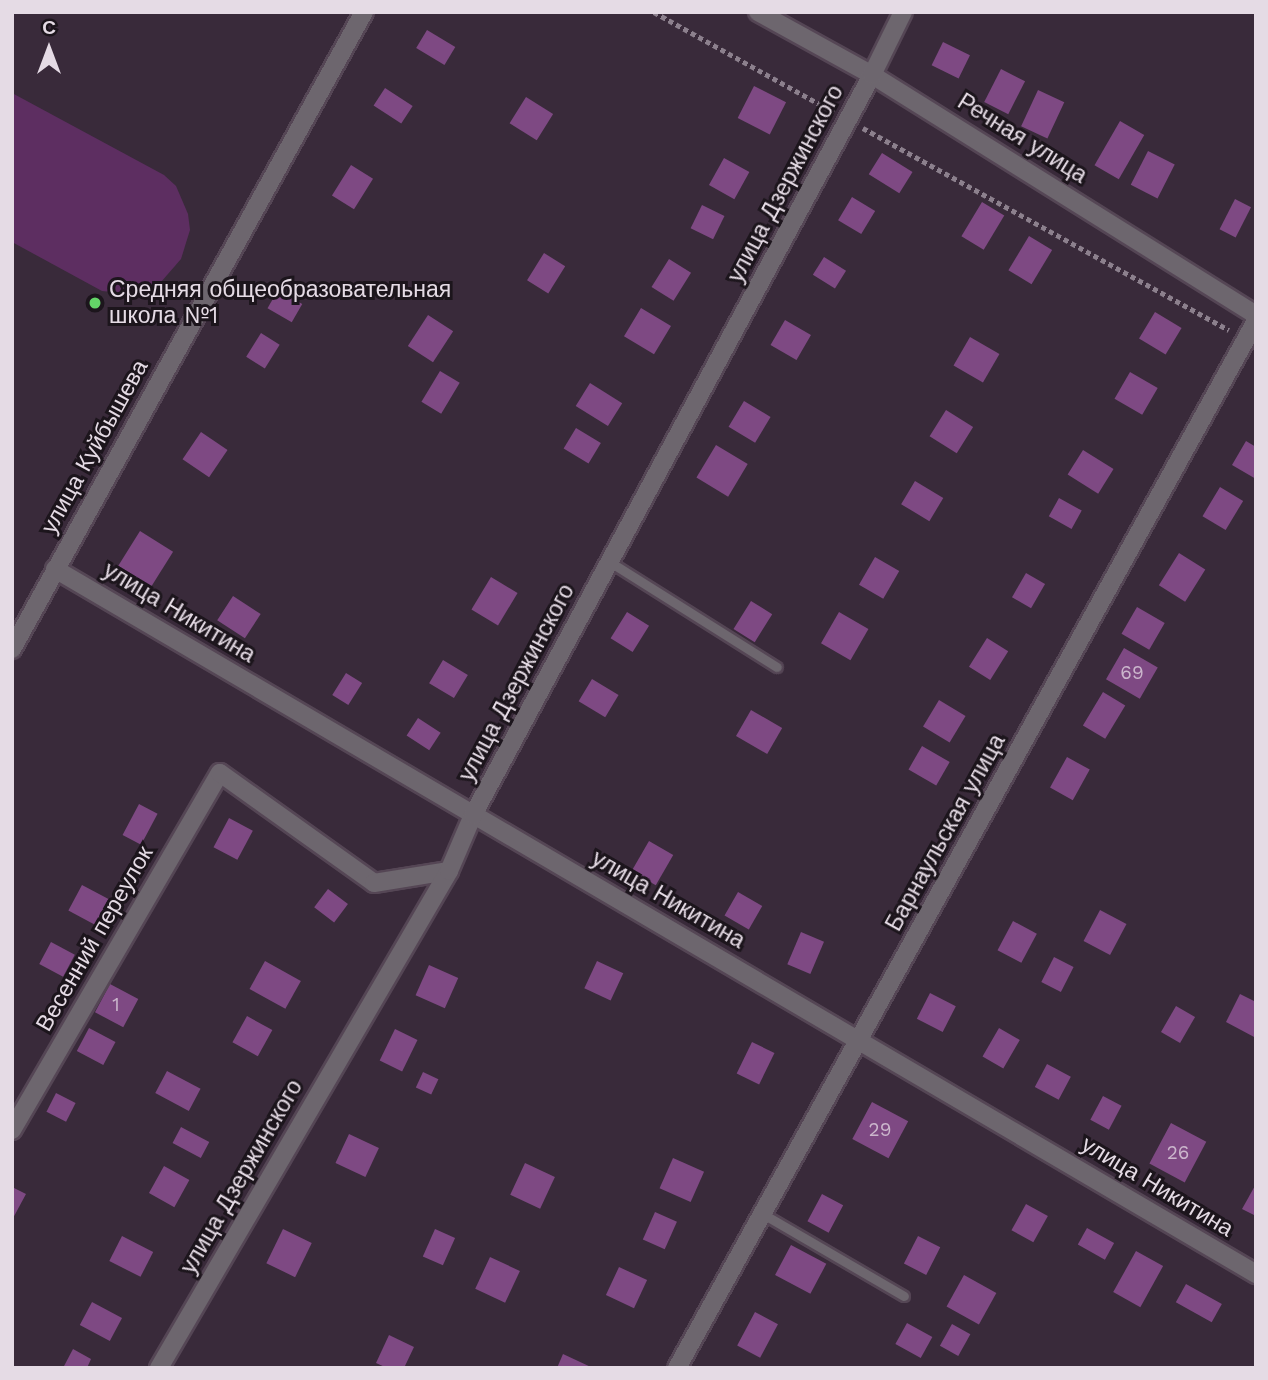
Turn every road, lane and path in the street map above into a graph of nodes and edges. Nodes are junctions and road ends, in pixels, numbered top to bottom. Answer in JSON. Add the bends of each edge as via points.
{"nodes":[{"id":1,"x":364,"y":12,"type":"edge"},
{"id":2,"x":654,"y":12,"type":"edge"},
{"id":3,"x":758,"y":12,"type":"edge"},
{"id":4,"x":903,"y":12,"type":"edge"},
{"id":5,"x":872,"y":75,"type":"junction"},
{"id":6,"x":848,"y":120,"type":"junction"},
{"id":7,"x":1256,"y":315,"type":"edge"},
{"id":8,"x":1256,"y":321,"type":"edge"},
{"id":9,"x":1246,"y":340,"type":"junction"},
{"id":10,"x":610,"y":562,"type":"junction"},
{"id":11,"x":55,"y":569,"type":"junction"},
{"id":12,"x":12,"y":649,"type":"edge"},
{"id":13,"x":777,"y":667,"type":"dead end"},
{"id":14,"x":473,"y":815,"type":"junction"},
{"id":15,"x":449,"y":871,"type":"junction"},
{"id":16,"x":860,"y":1040,"type":"junction"},
{"id":17,"x":12,"y":1130,"type":"edge"},
{"id":18,"x":763,"y":1214,"type":"junction"},
{"id":19,"x":1256,"y":1274,"type":"edge"},
{"id":20,"x":904,"y":1296,"type":"dead end"},
{"id":21,"x":159,"y":1368,"type":"edge"},
{"id":22,"x":677,"y":1368,"type":"edge"}],
"edges":[{"from":1,"to":11,"type":"street","name":"улица Куйбышева"},
{"from":2,"to":6,"type":"path"},
{"from":3,"to":5,"type":"street","name":"Речная улица"},
{"from":4,"to":5,"type":"street","name":"улица Дзержинского"},
{"from":5,"to":6,"type":"street","name":"улица Дзержинского"},
{"from":5,"to":7,"type":"street","name":"Речная улица"},
{"from":6,"to":9,"type":"path"},
{"from":6,"to":10,"type":"street","name":"улица Дзержинского"},
{"from":8,"to":9,"type":"street","name":"Барнаульская улица"},
{"from":9,"to":16,"type":"street","name":"Барнаульская улица"},
{"from":10,"to":13,"type":"lane"},
{"from":10,"to":14,"type":"street","name":"улица Дзержинского"},
{"from":11,"to":12,"type":"street","name":"улица Куйбышева"},
{"from":11,"to":14,"type":"street","name":"улица Никитина"},
{"from":14,"to":15,"type":"street","name":"улица Дзержинского"},
{"from":14,"to":16,"type":"street","name":"улица Никитина"},
{"from":15,"to":17,"type":"street","name":"Весенний переулок","via":[[374,883],[220,773]]},
{"from":15,"to":21,"type":"street","name":"улица Дзержинского"},
{"from":16,"to":18,"type":"street","name":"Барнаульская улица"},
{"from":16,"to":19,"type":"street","name":"улица Никитина"},
{"from":18,"to":20,"type":"lane"},
{"from":18,"to":22,"type":"street","name":"Барнаульская улица"}]}
